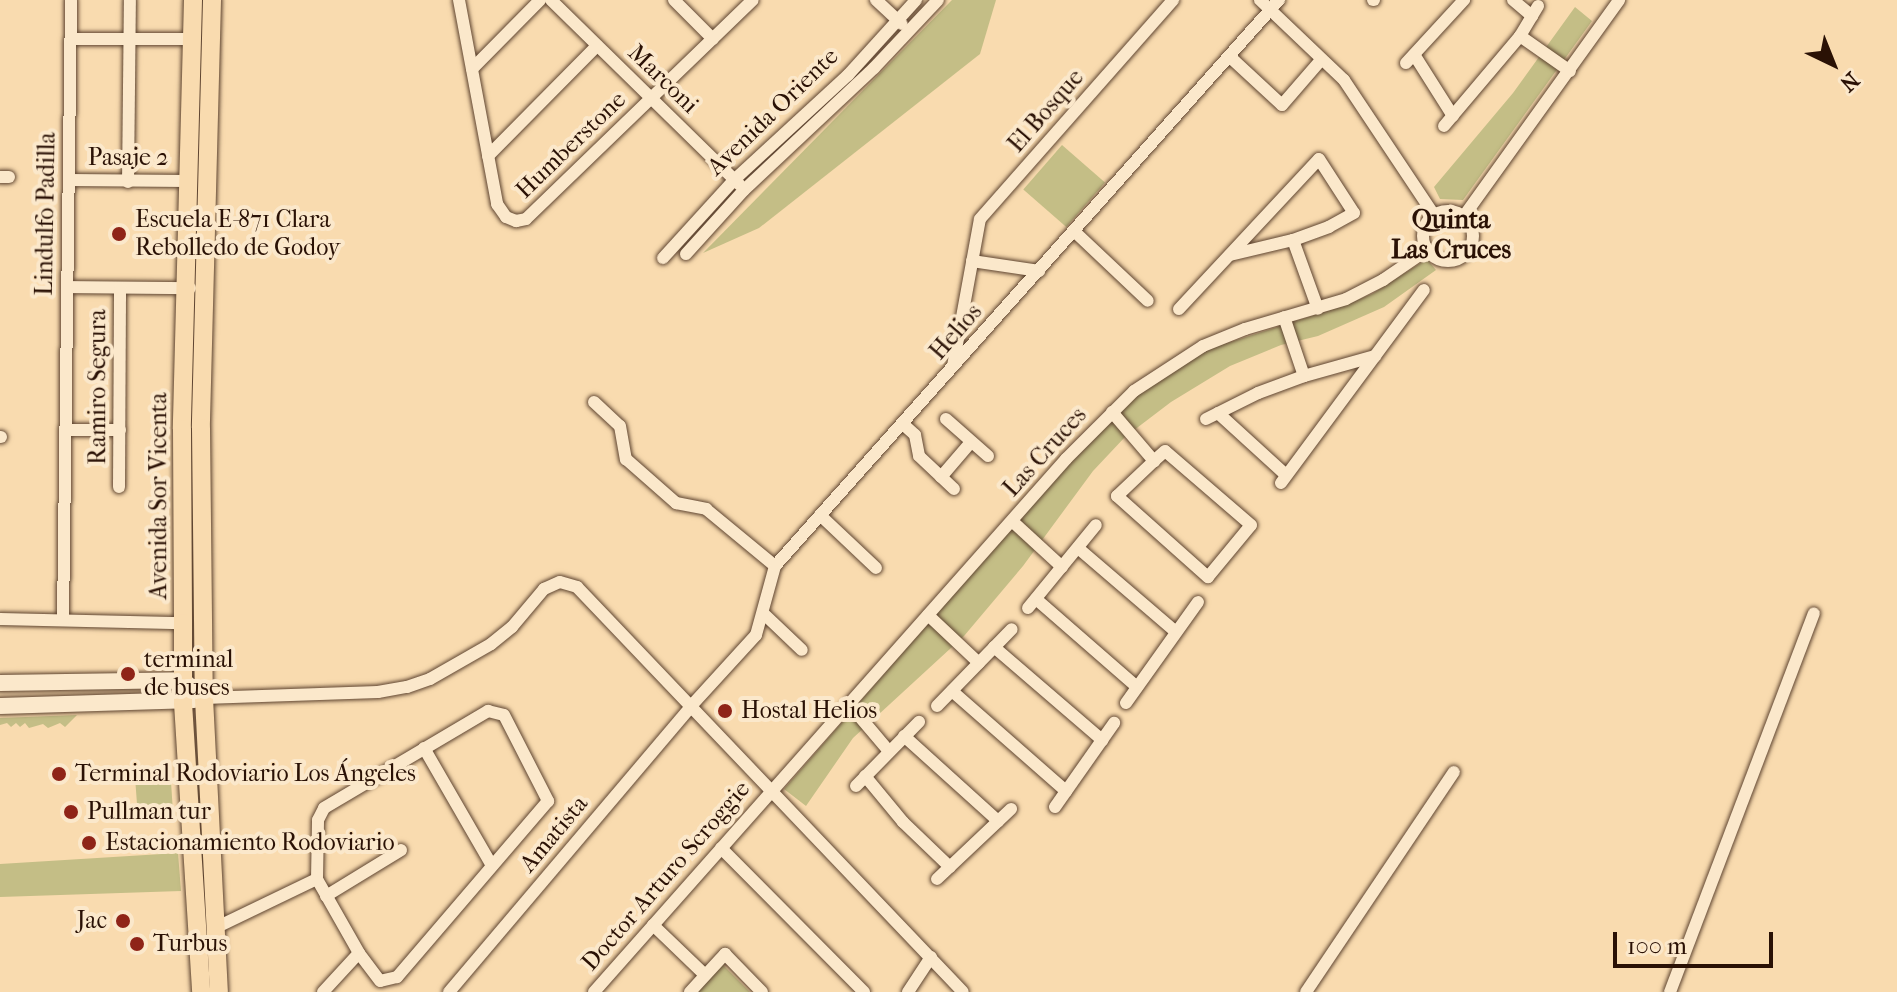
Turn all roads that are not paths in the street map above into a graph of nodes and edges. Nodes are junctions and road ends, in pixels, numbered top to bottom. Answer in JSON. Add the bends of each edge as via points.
{"nodes":[{"id":1,"x":71,"y":0,"type":"edge"},
{"id":2,"x":130,"y":0,"type":"edge"},
{"id":3,"x":193,"y":0,"type":"edge"},
{"id":4,"x":212,"y":0,"type":"edge"},
{"id":5,"x":459,"y":0,"type":"edge"},
{"id":6,"x":540,"y":0,"type":"edge"},
{"id":7,"x":551,"y":0,"type":"edge"},
{"id":8,"x":674,"y":0,"type":"edge"},
{"id":9,"x":753,"y":0,"type":"edge"},
{"id":10,"x":876,"y":0,"type":"edge"},
{"id":11,"x":916,"y":0,"type":"edge"},
{"id":12,"x":938,"y":0,"type":"edge"},
{"id":13,"x":1173,"y":0,"type":"edge"},
{"id":14,"x":1260,"y":0,"type":"edge"},
{"id":15,"x":1464,"y":0,"type":"edge"},
{"id":16,"x":1513,"y":0,"type":"edge"},
{"id":17,"x":1619,"y":0,"type":"edge"},
{"id":18,"x":1274,"y":5,"type":"edge"},
{"id":19,"x":900,"y":20,"type":"junction"},
{"id":20,"x":909,"y":33,"type":"junction"},
{"id":21,"x":1520,"y":36,"type":"junction"},
{"id":22,"x":71,"y":39,"type":"junction"},
{"id":23,"x":192,"y":39,"type":"junction"},
{"id":24,"x":713,"y":39,"type":"junction"},
{"id":25,"x":129,"y":40,"type":"junction"},
{"id":26,"x":597,"y":46,"type":"junction"},
{"id":27,"x":1229,"y":56,"type":"junction"},
{"id":28,"x":1321,"y":60,"type":"junction"},
{"id":29,"x":472,"y":69,"type":"junction"},
{"id":30,"x":1570,"y":71,"type":"junction"},
{"id":31,"x":651,"y":99,"type":"junction"},
{"id":32,"x":1453,"y":116,"type":"junction"},
{"id":33,"x":1444,"y":126,"type":"dead end"},
{"id":34,"x":488,"y":156,"type":"junction"},
{"id":35,"x":735,"y":179,"type":"junction"},
{"id":36,"x":69,"y":180,"type":"junction"},
{"id":37,"x":187,"y":181,"type":"junction"},
{"id":38,"x":128,"y":182,"type":"junction"},
{"id":39,"x":744,"y":190,"type":"junction"},
{"id":40,"x":1434,"y":215,"type":"junction"},
{"id":41,"x":1464,"y":216,"type":"junction"},
{"id":42,"x":1075,"y":232,"type":"junction"},
{"id":43,"x":1293,"y":240,"type":"junction"},
{"id":44,"x":1427,"y":250,"type":"junction"},
{"id":45,"x":686,"y":254,"type":"dead end"},
{"id":46,"x":1229,"y":255,"type":"junction"},
{"id":47,"x":663,"y":258,"type":"dead end"},
{"id":48,"x":972,"y":261,"type":"junction"},
{"id":49,"x":1039,"y":271,"type":"junction"},
{"id":50,"x":67,"y":287,"type":"junction"},
{"id":51,"x":205,"y":287,"type":"junction"},
{"id":52,"x":120,"y":288,"type":"junction"},
{"id":53,"x":185,"y":288,"type":"junction"},
{"id":54,"x":1424,"y":290,"type":"dead end"},
{"id":55,"x":1148,"y":301,"type":"dead end"},
{"id":56,"x":1179,"y":309,"type":"dead end"},
{"id":57,"x":1318,"y":309,"type":"junction"},
{"id":58,"x":1284,"y":317,"type":"junction"},
{"id":59,"x":1375,"y":356,"type":"junction"},
{"id":60,"x":953,"y":369,"type":"junction"},
{"id":61,"x":1304,"y":376,"type":"junction"},
{"id":62,"x":594,"y":402,"type":"dead end"},
{"id":63,"x":1112,"y":412,"type":"junction"},
{"id":64,"x":946,"y":419,"type":"dead end"},
{"id":65,"x":904,"y":425,"type":"junction"},
{"id":66,"x":65,"y":430,"type":"junction"},
{"id":67,"x":120,"y":430,"type":"junction"},
{"id":68,"x":971,"y":442,"type":"junction"},
{"id":69,"x":988,"y":456,"type":"dead end"},
{"id":70,"x":1154,"y":461,"type":"junction"},
{"id":71,"x":941,"y":477,"type":"junction"},
{"id":72,"x":119,"y":487,"type":"dead end"},
{"id":73,"x":954,"y":489,"type":"dead end"},
{"id":74,"x":820,"y":515,"type":"junction"},
{"id":75,"x":1012,"y":521,"type":"junction"},
{"id":76,"x":1096,"y":525,"type":"dead end"},
{"id":77,"x":1078,"y":548,"type":"junction"},
{"id":78,"x":775,"y":566,"type":"junction"},
{"id":79,"x":1062,"y":567,"type":"junction"},
{"id":80,"x":876,"y":568,"type":"dead end"},
{"id":81,"x":1198,"y":602,"type":"dead end"},
{"id":82,"x":1814,"y":613,"type":"dead end"},
{"id":83,"x":764,"y":614,"type":"junction"},
{"id":84,"x":928,"y":615,"type":"junction"},
{"id":85,"x":0,"y":619,"type":"edge"},
{"id":86,"x":63,"y":620,"type":"junction"},
{"id":87,"x":183,"y":623,"type":"junction"},
{"id":88,"x":1012,"y":629,"type":"dead end"},
{"id":89,"x":1176,"y":632,"type":"junction"},
{"id":90,"x":994,"y":647,"type":"junction"},
{"id":91,"x":802,"y":650,"type":"dead end"},
{"id":92,"x":979,"y":663,"type":"junction"},
{"id":93,"x":183,"y":680,"type":"junction"},
{"id":94,"x":94,"y":682,"type":"junction"},
{"id":95,"x":0,"y":683,"type":"edge"},
{"id":96,"x":1137,"y":687,"type":"junction"},
{"id":97,"x":952,"y":691,"type":"junction"},
{"id":98,"x":204,"y":698,"type":"junction"},
{"id":99,"x":183,"y":703,"type":"junction"},
{"id":100,"x":1126,"y":703,"type":"dead end"},
{"id":101,"x":97,"y":704,"type":"junction"},
{"id":102,"x":849,"y":704,"type":"junction"},
{"id":103,"x":692,"y":705,"type":"junction"},
{"id":104,"x":0,"y":706,"type":"edge"},
{"id":105,"x":937,"y":706,"type":"dead end"},
{"id":106,"x":919,"y":722,"type":"dead end"},
{"id":107,"x":1114,"y":723,"type":"dead end"},
{"id":108,"x":904,"y":736,"type":"junction"},
{"id":109,"x":1102,"y":740,"type":"junction"},
{"id":110,"x":424,"y":748,"type":"junction"},
{"id":111,"x":888,"y":750,"type":"junction"},
{"id":112,"x":1454,"y":772,"type":"dead end"},
{"id":113,"x":771,"y":789,"type":"junction"},
{"id":114,"x":1066,"y":791,"type":"junction"},
{"id":115,"x":1055,"y":807,"type":"dead end"},
{"id":116,"x":1011,"y":809,"type":"dead end"},
{"id":117,"x":998,"y":821,"type":"junction"},
{"id":118,"x":721,"y":848,"type":"junction"},
{"id":119,"x":401,"y":850,"type":"dead end"},
{"id":120,"x":492,"y":866,"type":"junction"},
{"id":121,"x":950,"y":867,"type":"junction"},
{"id":122,"x":317,"y":879,"type":"junction"},
{"id":123,"x":937,"y":879,"type":"dead end"},
{"id":124,"x":195,"y":896,"type":"junction"},
{"id":125,"x":326,"y":896,"type":"junction"},
{"id":126,"x":215,"y":919,"type":"junction"},
{"id":127,"x":653,"y":925,"type":"junction"},
{"id":128,"x":359,"y":953,"type":"junction"},
{"id":129,"x":931,"y":957,"type":"junction"},
{"id":130,"x":705,"y":975,"type":"junction"},
{"id":131,"x":201,"y":992,"type":"edge"},
{"id":132,"x":219,"y":992,"type":"edge"},
{"id":133,"x":323,"y":992,"type":"edge"},
{"id":134,"x":449,"y":992,"type":"edge"},
{"id":135,"x":594,"y":992,"type":"edge"},
{"id":136,"x":690,"y":992,"type":"edge"},
{"id":137,"x":762,"y":992,"type":"edge"},
{"id":138,"x":864,"y":992,"type":"edge"},
{"id":139,"x":908,"y":992,"type":"edge"},
{"id":140,"x":963,"y":992,"type":"edge"},
{"id":141,"x":1306,"y":992,"type":"edge"},
{"id":142,"x":1670,"y":992,"type":"edge"}],
"edges":[{"from":1,"to":22,"type":"street","name":"Lindulfo Padilla"},
{"from":2,"to":25,"type":"street"},
{"from":3,"to":23,"type":"main road","name":"Avenida Sor Vicenta"},
{"from":4,"to":51,"type":"main road","name":"Avenida Sor Vicenta"},
{"from":5,"to":29,"type":"street","name":"Humberstone"},
{"from":6,"to":29,"type":"street"},
{"from":7,"to":26,"type":"street","name":"Marconi"},
{"from":8,"to":24,"type":"street"},
{"from":9,"to":24,"type":"street","name":"Humberstone"},
{"from":10,"to":19,"type":"street"},
{"from":11,"to":19,"type":"street","name":"Avenida Oriente"},
{"from":12,"to":20,"type":"street","name":"Avenida Oriente"},
{"from":13,"to":48,"type":"street","name":"El Bosque","via":[[980,219]]},
{"from":14,"to":18,"type":"street"},
{"from":15,"to":32,"type":"street","via":[[1410,60]]},
{"from":16,"to":21,"type":"street","via":[[1535,11]]},
{"from":17,"to":30,"type":"street"},
{"from":18,"to":27,"type":"street","name":"Helios"},
{"from":18,"to":28,"type":"street"},
{"from":19,"to":20,"type":"street"},
{"from":19,"to":35,"type":"street","name":"Avenida Oriente"},
{"from":20,"to":39,"type":"street","name":"Avenida Oriente"},
{"from":21,"to":30,"type":"street"},
{"from":21,"to":32,"type":"street"},
{"from":22,"to":25,"type":"street"},
{"from":22,"to":36,"type":"street","name":"Lindulfo Padilla"},
{"from":23,"to":25,"type":"street"},
{"from":23,"to":37,"type":"main road","name":"Avenida Sor Vicenta"},
{"from":24,"to":31,"type":"street","name":"Humberstone"},
{"from":25,"to":38,"type":"street"},
{"from":26,"to":31,"type":"street","name":"Marconi"},
{"from":26,"to":34,"type":"street"},
{"from":27,"to":28,"type":"street","via":[[1282,105]]},
{"from":27,"to":42,"type":"street","name":"Helios"},
{"from":28,"to":40,"type":"street","via":[[1344,80]]},
{"from":29,"to":34,"type":"street","name":"Humberstone"},
{"from":30,"to":41,"type":"street"},
{"from":31,"to":34,"type":"street","name":"Humberstone","via":[[526,219],[511,220],[499,209]]},
{"from":31,"to":35,"type":"street","name":"Marconi"},
{"from":32,"to":33,"type":"street"},
{"from":35,"to":39,"type":"street","name":"Marconi"},
{"from":35,"to":47,"type":"street","name":"Avenida Oriente"},
{"from":36,"to":38,"type":"street","name":"Pasaje 2"},
{"from":36,"to":50,"type":"street","name":"Lindulfo Padilla"},
{"from":37,"to":38,"type":"street","name":"Pasaje 2"},
{"from":37,"to":53,"type":"main road","name":"Avenida Sor Vicenta"},
{"from":39,"to":45,"type":"street","name":"Avenida Oriente"},
{"from":40,"to":41,"type":"street","via":[[1449,211]]},
{"from":40,"to":44,"type":"street","via":[[1423,235]]},
{"from":41,"to":44,"type":"street","via":[[1474,235],[1466,255],[1445,262]]},
{"from":42,"to":49,"type":"street","name":"Helios"},
{"from":42,"to":55,"type":"street"},
{"from":43,"to":46,"type":"street"},
{"from":43,"to":46,"type":"street","via":[[1354,213],[1319,159]]},
{"from":43,"to":57,"type":"street"},
{"from":44,"to":57,"type":"street","name":"Las Cruces","via":[[1383,280]]},
{"from":46,"to":56,"type":"street"},
{"from":48,"to":49,"type":"street"},
{"from":48,"to":60,"type":"street","name":"El Bosque"},
{"from":49,"to":60,"type":"street","name":"Helios"},
{"from":50,"to":52,"type":"street"},
{"from":50,"to":66,"type":"street","name":"Lindulfo Padilla"},
{"from":51,"to":53,"type":"street"},
{"from":51,"to":98,"type":"main road","name":"Avenida Sor Vicenta"},
{"from":52,"to":53,"type":"street"},
{"from":52,"to":67,"type":"street","name":"Ramiro Segura"},
{"from":53,"to":87,"type":"main road","name":"Avenida Sor Vicenta"},
{"from":54,"to":59,"type":"street"},
{"from":57,"to":58,"type":"street","name":"Las Cruces"},
{"from":58,"to":61,"type":"street"},
{"from":58,"to":63,"type":"street","name":"Las Cruces","via":[[1183,357]]},
{"from":59,"to":61,"type":"street"},
{"from":59,"to":61,"type":"street","via":[[1284,479],[1212,416]]},
{"from":60,"to":65,"type":"street","name":"Helios"},
{"from":62,"to":78,"type":"street","via":[[620,426],[626,459],[676,503],[706,509]]},
{"from":63,"to":70,"type":"street"},
{"from":63,"to":75,"type":"street","name":"Las Cruces"},
{"from":64,"to":68,"type":"street"},
{"from":65,"to":71,"type":"street","via":[[915,435],[919,456]]},
{"from":65,"to":74,"type":"street","name":"Helios"},
{"from":66,"to":67,"type":"street"},
{"from":66,"to":86,"type":"street","name":"Lindulfo Padilla"},
{"from":67,"to":72,"type":"street","name":"Ramiro Segura"},
{"from":68,"to":69,"type":"street"},
{"from":68,"to":71,"type":"street"},
{"from":70,"to":70,"type":"street","via":[[1117,496],[1208,577],[1251,525],[1165,451]]},
{"from":71,"to":73,"type":"street"},
{"from":74,"to":78,"type":"street","name":"Helios"},
{"from":74,"to":80,"type":"street"},
{"from":75,"to":79,"type":"street"},
{"from":75,"to":84,"type":"street","name":"Las Cruces"},
{"from":76,"to":77,"type":"street"},
{"from":77,"to":79,"type":"street"},
{"from":77,"to":89,"type":"street"},
{"from":78,"to":83,"type":"street","name":"Helios"},
{"from":79,"to":96,"type":"street","via":[[1032,603]]},
{"from":81,"to":89,"type":"street"},
{"from":82,"to":142,"type":"street"},
{"from":83,"to":91,"type":"street"},
{"from":83,"to":103,"type":"street","name":"Helios","via":[[756,635]]},
{"from":84,"to":92,"type":"street"},
{"from":84,"to":102,"type":"street","name":"Las Cruces"},
{"from":85,"to":86,"type":"street"},
{"from":86,"to":87,"type":"street"},
{"from":87,"to":93,"type":"main road","name":"Avenida Sor Vicenta"},
{"from":88,"to":90,"type":"street"},
{"from":89,"to":96,"type":"street"},
{"from":90,"to":92,"type":"street"},
{"from":90,"to":109,"type":"street"},
{"from":92,"to":97,"type":"street"},
{"from":93,"to":94,"type":"main road"},
{"from":93,"to":98,"type":"main road"},
{"from":93,"to":99,"type":"main road","name":"Avenida Sor Vicenta"},
{"from":94,"to":95,"type":"main road"},
{"from":94,"to":101,"type":"main road"},
{"from":96,"to":100,"type":"street"},
{"from":97,"to":105,"type":"street"},
{"from":97,"to":114,"type":"street"},
{"from":98,"to":99,"type":"main road"},
{"from":98,"to":103,"type":"street","via":[[378,692],[419,683],[503,635],[552,584],[577,587]]},
{"from":98,"to":126,"type":"main road","name":"Avenida Sor Vicenta"},
{"from":99,"to":101,"type":"main road"},
{"from":99,"to":124,"type":"main road","name":"Avenida Sor Vicenta"},
{"from":101,"to":104,"type":"main road"},
{"from":102,"to":111,"type":"street"},
{"from":102,"to":113,"type":"street","name":"Las Cruces"},
{"from":103,"to":113,"type":"street"},
{"from":103,"to":134,"type":"street","name":"Amatista"},
{"from":106,"to":108,"type":"street"},
{"from":107,"to":109,"type":"street"},
{"from":108,"to":111,"type":"street"},
{"from":108,"to":117,"type":"street"},
{"from":109,"to":114,"type":"street"},
{"from":110,"to":120,"type":"street"},
{"from":110,"to":120,"type":"street","via":[[488,711],[504,715],[546,793],[544,808]]},
{"from":110,"to":122,"type":"street","via":[[324,808],[315,837]]},
{"from":111,"to":121,"type":"street","via":[[860,781]]},
{"from":112,"to":141,"type":"street"},
{"from":113,"to":118,"type":"street","name":"Doctor Arturo Scroggie"},
{"from":113,"to":129,"type":"street"},
{"from":114,"to":115,"type":"street"},
{"from":116,"to":117,"type":"street"},
{"from":117,"to":121,"type":"street"},
{"from":118,"to":127,"type":"street","name":"Doctor Arturo Scroggie"},
{"from":118,"to":138,"type":"street"},
{"from":119,"to":125,"type":"street"},
{"from":120,"to":128,"type":"street","via":[[395,979],[377,979]]},
{"from":121,"to":123,"type":"street"},
{"from":122,"to":125,"type":"street"},
{"from":122,"to":126,"type":"street"},
{"from":124,"to":126,"type":"main road"},
{"from":124,"to":131,"type":"main road","name":"Avenida Sor Vicenta"},
{"from":125,"to":128,"type":"street"},
{"from":126,"to":132,"type":"main road","name":"Avenida Sor Vicenta"},
{"from":127,"to":130,"type":"street"},
{"from":127,"to":135,"type":"street","name":"Doctor Arturo Scroggie"},
{"from":128,"to":133,"type":"street"},
{"from":129,"to":139,"type":"street"},
{"from":129,"to":140,"type":"street"},
{"from":130,"to":136,"type":"street"},
{"from":130,"to":137,"type":"street","via":[[725,954]]}]}
